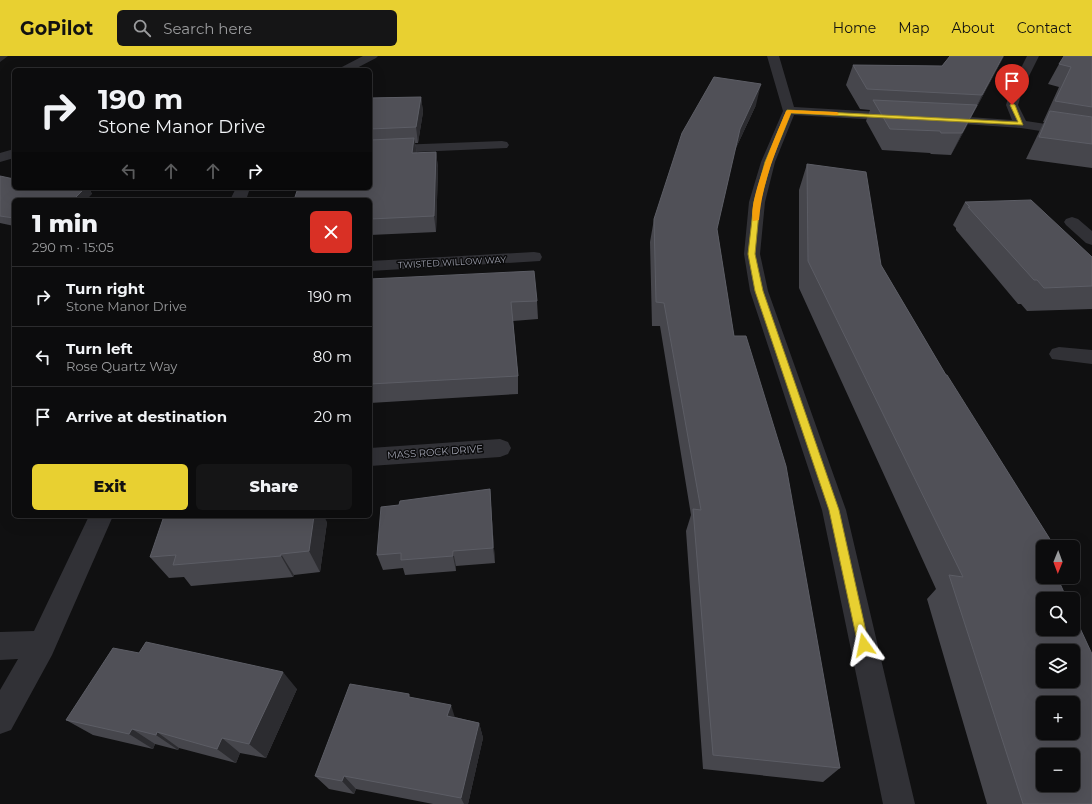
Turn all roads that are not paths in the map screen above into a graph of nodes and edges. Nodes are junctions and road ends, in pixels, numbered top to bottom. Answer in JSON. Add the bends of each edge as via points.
{"nodes":[{"id":1,"x":372,"y":56,"type":"edge"},
{"id":2,"x":772,"y":56,"type":"edge"},
{"id":3,"x":1033,"y":56,"type":"edge"},
{"id":4,"x":348,"y":68,"type":"edge"},
{"id":5,"x":789,"y":111,"type":"junction"},
{"id":6,"x":913,"y":118,"type":"edge"},
{"id":7,"x":928,"y":119,"type":"edge"},
{"id":8,"x":1021,"y":124,"type":"junction"},
{"id":9,"x":1092,"y":135,"type":"edge"},
{"id":10,"x":502,"y":145,"type":"dead end"},
{"id":11,"x":372,"y":150,"type":"edge"},
{"id":12,"x":12,"y":154,"type":"edge"},
{"id":13,"x":0,"y":158,"type":"edge"},
{"id":14,"x":1072,"y":222,"type":"dead end"},
{"id":15,"x":1092,"y":240,"type":"edge"},
{"id":16,"x":534,"y":258,"type":"dead end"},
{"id":17,"x":372,"y":266,"type":"edge"},
{"id":18,"x":1059,"y":354,"type":"dead end"},
{"id":19,"x":1092,"y":357,"type":"edge"},
{"id":20,"x":500,"y":448,"type":"dead end"},
{"id":21,"x":372,"y":457,"type":"edge"},
{"id":22,"x":100,"y":518,"type":"edge"},
{"id":23,"x":42,"y":645,"type":"junction"},
{"id":24,"x":0,"y":646,"type":"edge"},
{"id":25,"x":0,"y":719,"type":"edge"},
{"id":26,"x":899,"y":804,"type":"edge"}],
"edges":[{"from":1,"to":4,"type":"street"},
{"from":2,"to":5,"type":"street"},
{"from":3,"to":8,"type":"street","via":[[1017,88],[1012,105]]},
{"from":5,"to":6,"type":"street"},
{"from":5,"to":26,"type":"street","via":[[768,162],[757,202],[752,254],[759,291],[834,510]]},
{"from":7,"to":8,"type":"street"},
{"from":8,"to":9,"type":"street"},
{"from":10,"to":11,"type":"street"},
{"from":12,"to":13,"type":"street"},
{"from":14,"to":15,"type":"street"},
{"from":16,"to":17,"type":"street","name":"TWISTED WILLOW WAY"},
{"from":18,"to":19,"type":"street"},
{"from":20,"to":21,"type":"street","name":"MASS ROCK DRIVE"},
{"from":22,"to":23,"type":"street"},
{"from":23,"to":24,"type":"street"},
{"from":23,"to":25,"type":"street"}]}
